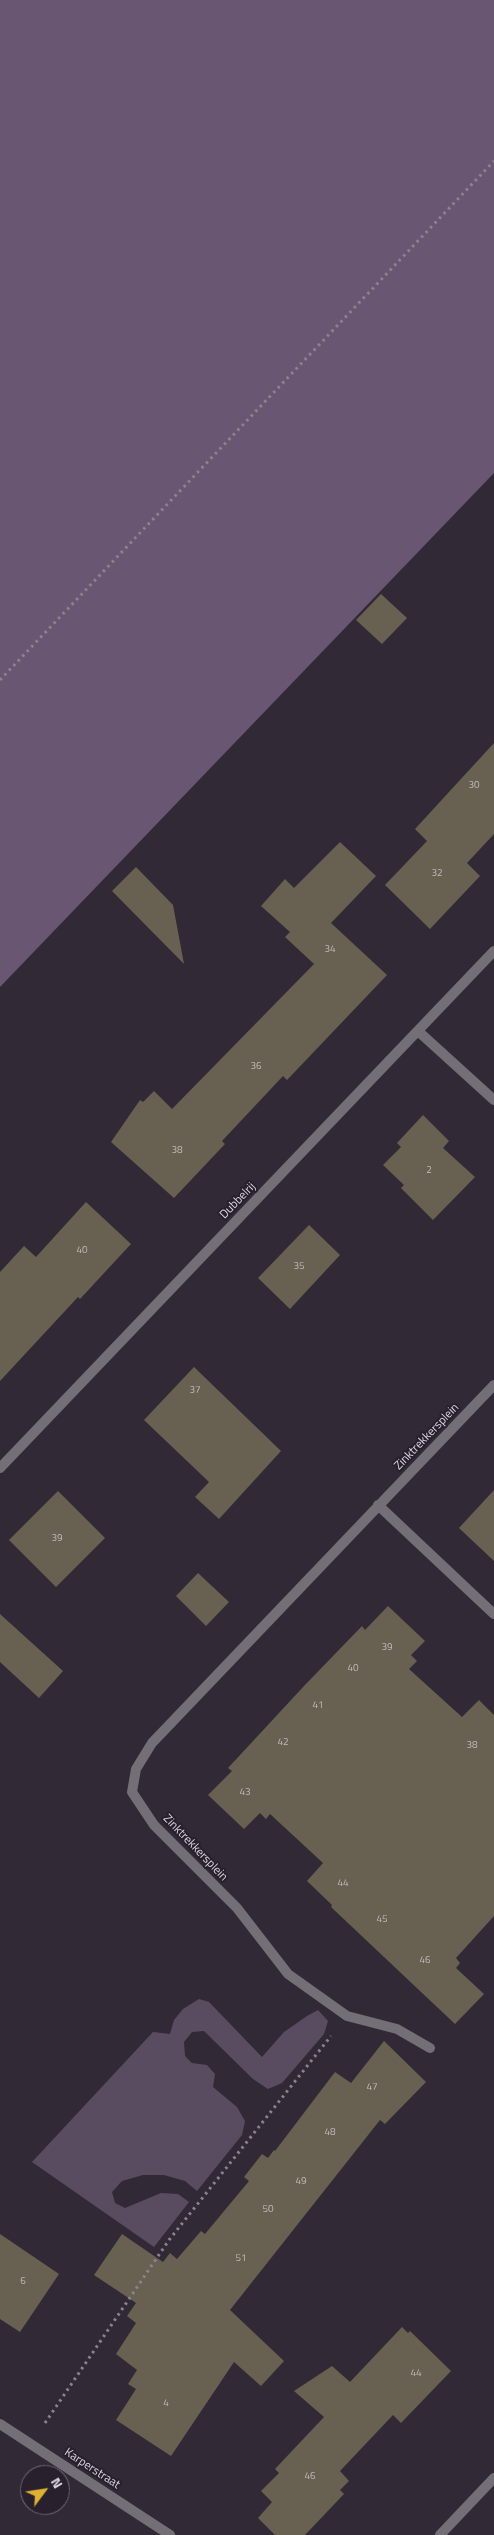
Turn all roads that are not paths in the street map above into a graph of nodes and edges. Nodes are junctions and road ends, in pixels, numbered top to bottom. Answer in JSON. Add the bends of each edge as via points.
{"nodes":[{"id":1,"x":494,"y":951,"type":"edge"},
{"id":2,"x":418,"y":1031,"type":"junction"},
{"id":3,"x":494,"y":1100,"type":"edge"},
{"id":4,"x":494,"y":1385,"type":"edge"},
{"id":5,"x":0,"y":1468,"type":"edge"},
{"id":6,"x":378,"y":1505,"type":"junction"},
{"id":7,"x":494,"y":1614,"type":"edge"},
{"id":8,"x":430,"y":2048,"type":"dead end"},
{"id":9,"x":0,"y":2424,"type":"edge"},
{"id":10,"x":494,"y":2478,"type":"edge"},
{"id":11,"x":170,"y":2535,"type":"edge"},
{"id":12,"x":440,"y":2535,"type":"edge"}],
"edges":[{"from":1,"to":2,"type":"street","name":"Dubbelrij"},
{"from":2,"to":3,"type":"street"},
{"from":2,"to":5,"type":"street","name":"Dubbelrij"},
{"from":4,"to":6,"type":"street","name":"Zinktrekkersplein"},
{"from":6,"to":7,"type":"street"},
{"from":6,"to":8,"type":"street","name":"Zinktrekkersplein","via":[[152,1743],[136,1769],[132,1792],[154,1825],[237,1908],[288,1974],[347,2016],[398,2029]]},
{"from":9,"to":11,"type":"street","name":"Karperstraat"},
{"from":10,"to":12,"type":"street"}]}
